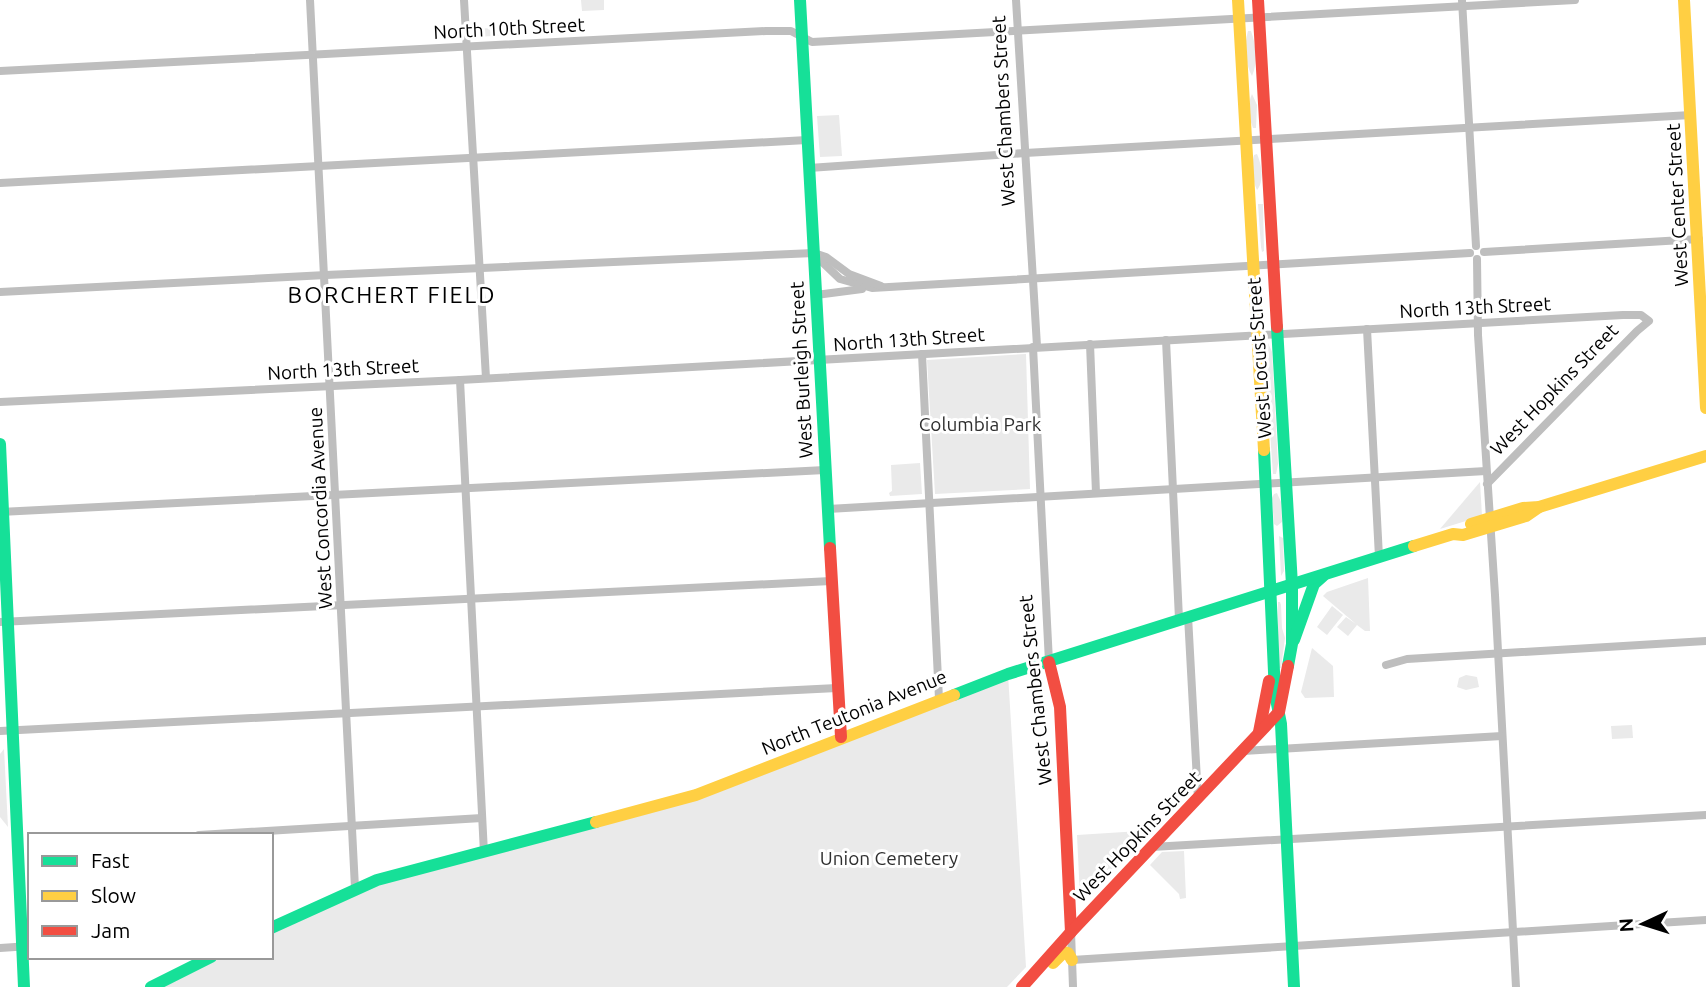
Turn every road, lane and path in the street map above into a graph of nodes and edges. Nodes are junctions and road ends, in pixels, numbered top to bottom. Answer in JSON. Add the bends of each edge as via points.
{"nodes":[{"id":1,"x":310,"y":0,"type":"edge"},
{"id":2,"x":464,"y":0,"type":"edge"},
{"id":3,"x":800,"y":0,"type":"edge"},
{"id":4,"x":1016,"y":0,"type":"edge"},
{"id":5,"x":1238,"y":0,"type":"edge"},
{"id":6,"x":1258,"y":0,"type":"edge"},
{"id":7,"x":1575,"y":0,"type":"edge"},
{"id":8,"x":1684,"y":0,"type":"edge"},
{"id":9,"x":1462,"y":4,"type":"edge"},
{"id":10,"x":1260,"y":16,"type":"junction"},
{"id":11,"x":1239,"y":17,"type":"junction"},
{"id":12,"x":1017,"y":30,"type":"junction"},
{"id":13,"x":802,"y":36,"type":"junction"},
{"id":14,"x":467,"y":45,"type":"junction"},
{"id":15,"x":313,"y":54,"type":"junction"},
{"id":16,"x":0,"y":71,"type":"edge"},
{"id":17,"x":1691,"y":115,"type":"junction"},
{"id":18,"x":1469,"y":129,"type":"junction"},
{"id":19,"x":807,"y":140,"type":"junction"},
{"id":20,"x":1265,"y":141,"type":"junction"},
{"id":21,"x":1246,"y":142,"type":"junction"},
{"id":22,"x":1025,"y":153,"type":"junction"},
{"id":23,"x":473,"y":158,"type":"junction"},
{"id":24,"x":320,"y":165,"type":"junction"},
{"id":25,"x":809,"y":168,"type":"junction"},
{"id":26,"x":0,"y":183,"type":"edge"},
{"id":27,"x":1699,"y":239,"type":"junction"},
{"id":28,"x":814,"y":253,"type":"junction"},
{"id":29,"x":1474,"y":253,"type":"junction"},
{"id":30,"x":1272,"y":264,"type":"junction"},
{"id":31,"x":1253,"y":265,"type":"junction"},
{"id":32,"x":480,"y":268,"type":"junction"},
{"id":33,"x":326,"y":275,"type":"junction"},
{"id":34,"x":1034,"y":278,"type":"junction"},
{"id":35,"x":877,"y":287,"type":"junction"},
{"id":36,"x":0,"y":292,"type":"edge"},
{"id":37,"x":816,"y":295,"type":"junction"},
{"id":38,"x":1649,"y":321,"type":"joint"},
{"id":39,"x":1478,"y":323,"type":"junction"},
{"id":40,"x":1367,"y":329,"type":"junction"},
{"id":41,"x":1278,"y":334,"type":"junction"},
{"id":42,"x":1258,"y":336,"type":"junction"},
{"id":43,"x":1166,"y":340,"type":"junction"},
{"id":44,"x":1090,"y":344,"type":"junction"},
{"id":45,"x":1035,"y":346,"type":"junction"},
{"id":46,"x":922,"y":354,"type":"junction"},
{"id":47,"x":820,"y":360,"type":"junction"},
{"id":48,"x":486,"y":378,"type":"junction"},
{"id":49,"x":460,"y":380,"type":"junction"},
{"id":50,"x":330,"y":386,"type":"junction"},
{"id":51,"x":0,"y":402,"type":"edge"},
{"id":52,"x":1706,"y":408,"type":"edge"},
{"id":53,"x":0,"y":444,"type":"edge"},
{"id":54,"x":1706,"y":456,"type":"edge"},
{"id":55,"x":825,"y":470,"type":"junction"},
{"id":56,"x":1486,"y":471,"type":"junction"},
{"id":57,"x":1374,"y":478,"type":"junction"},
{"id":58,"x":1287,"y":482,"type":"junction"},
{"id":59,"x":1266,"y":483,"type":"junction"},
{"id":60,"x":1487,"y":484,"type":"junction"},
{"id":61,"x":1173,"y":488,"type":"junction"},
{"id":62,"x":466,"y":489,"type":"junction"},
{"id":63,"x":1096,"y":493,"type":"junction"},
{"id":64,"x":335,"y":495,"type":"junction"},
{"id":65,"x":1040,"y":496,"type":"junction"},
{"id":66,"x":930,"y":503,"type":"junction"},
{"id":67,"x":828,"y":509,"type":"junction"},
{"id":68,"x":1,"y":512,"type":"edge"},
{"id":69,"x":1490,"y":522,"type":"junction"},
{"id":70,"x":1379,"y":557,"type":"junction"},
{"id":71,"x":1323,"y":576,"type":"junction"},
{"id":72,"x":831,"y":582,"type":"junction"},
{"id":73,"x":1292,"y":585,"type":"junction"},
{"id":74,"x":1272,"y":592,"type":"junction"},
{"id":75,"x":471,"y":598,"type":"junction"},
{"id":76,"x":341,"y":605,"type":"junction"},
{"id":77,"x":1184,"y":618,"type":"junction"},
{"id":78,"x":4,"y":622,"type":"edge"},
{"id":79,"x":1706,"y":641,"type":"edge"},
{"id":80,"x":1292,"y":644,"type":"junction"},
{"id":81,"x":1498,"y":652,"type":"junction"},
{"id":82,"x":1274,"y":656,"type":"junction"},
{"id":83,"x":1049,"y":662,"type":"junction"},
{"id":84,"x":1386,"y":665,"type":"dead end"},
{"id":85,"x":837,"y":688,"type":"junction"},
{"id":86,"x":939,"y":699,"type":"junction"},
{"id":87,"x":477,"y":708,"type":"junction"},
{"id":88,"x":1279,"y":712,"type":"junction"},
{"id":89,"x":346,"y":714,"type":"junction"},
{"id":90,"x":6,"y":731,"type":"edge"},
{"id":91,"x":1259,"y":732,"type":"junction"},
{"id":92,"x":1502,"y":736,"type":"junction"},
{"id":93,"x":841,"y":737,"type":"junction"},
{"id":94,"x":1282,"y":748,"type":"junction"},
{"id":95,"x":1243,"y":751,"type":"junction"},
{"id":96,"x":1198,"y":799,"type":"junction"},
{"id":97,"x":1706,"y":815,"type":"edge"},
{"id":98,"x":482,"y":818,"type":"junction"},
{"id":99,"x":351,"y":826,"type":"junction"},
{"id":100,"x":1507,"y":826,"type":"junction"},
{"id":101,"x":233,"y":833,"type":"edge"},
{"id":102,"x":1287,"y":841,"type":"junction"},
{"id":103,"x":1152,"y":847,"type":"junction"},
{"id":104,"x":484,"y":853,"type":"junction"},
{"id":105,"x":355,"y":888,"type":"junction"},
{"id":106,"x":1706,"y":920,"type":"edge"},
{"id":107,"x":273,"y":927,"type":"edge"},
{"id":108,"x":1071,"y":932,"type":"junction"},
{"id":109,"x":1513,"y":932,"type":"junction"},
{"id":110,"x":26,"y":946,"type":"edge"},
{"id":111,"x":1292,"y":946,"type":"junction"},
{"id":112,"x":0,"y":948,"type":"edge"},
{"id":113,"x":207,"y":959,"type":"edge"},
{"id":114,"x":1072,"y":960,"type":"junction"},
{"id":115,"x":1040,"y":967,"type":"junction"},
{"id":116,"x":24,"y":987,"type":"edge"},
{"id":117,"x":151,"y":987,"type":"edge"},
{"id":118,"x":1022,"y":987,"type":"edge"},
{"id":119,"x":1073,"y":987,"type":"edge"},
{"id":120,"x":1294,"y":987,"type":"edge"},
{"id":121,"x":1516,"y":987,"type":"edge"}],
"edges":[{"from":1,"to":15,"type":"street","name":"West Concordia Avenue"},
{"from":2,"to":14,"type":"street"},
{"from":3,"to":13,"type":"main road","name":"West Burleigh Street"},
{"from":4,"to":12,"type":"street","name":"West Chambers Street"},
{"from":5,"to":11,"type":"main road","name":"West Locust Street"},
{"from":6,"to":10,"type":"main road","name":"West Locust Street"},
{"from":7,"to":9,"type":"street"},
{"from":8,"to":17,"type":"main road","name":"West Center Street"},
{"from":9,"to":10,"type":"street"},
{"from":9,"to":18,"type":"street"},
{"from":10,"to":11,"type":"street"},
{"from":10,"to":20,"type":"main road","name":"West Locust Street"},
{"from":11,"to":12,"type":"street","name":"North 10th Street"},
{"from":11,"to":21,"type":"main road","name":"West Locust Street"},
{"from":12,"to":13,"type":"street","name":"North 10th Street","via":[[812,42]]},
{"from":12,"to":22,"type":"street","name":"West Chambers Street"},
{"from":13,"to":14,"type":"street","name":"North 10th Street","via":[[766,30]]},
{"from":13,"to":19,"type":"main road","name":"West Burleigh Street"},
{"from":14,"to":15,"type":"street","name":"North 10th Street"},
{"from":14,"to":23,"type":"street"},
{"from":15,"to":16,"type":"street","name":"North 10th Street"},
{"from":15,"to":24,"type":"street","name":"West Concordia Avenue"},
{"from":17,"to":18,"type":"street"},
{"from":17,"to":27,"type":"main road","name":"West Center Street"},
{"from":18,"to":20,"type":"street"},
{"from":18,"to":29,"type":"street"},
{"from":19,"to":23,"type":"street"},
{"from":19,"to":25,"type":"main road","name":"West Burleigh Street"},
{"from":20,"to":21,"type":"street"},
{"from":20,"to":30,"type":"main road","name":"West Locust Street"},
{"from":21,"to":22,"type":"street"},
{"from":21,"to":31,"type":"main road","name":"West Locust Street"},
{"from":22,"to":25,"type":"street"},
{"from":22,"to":34,"type":"street","name":"West Chambers Street"},
{"from":23,"to":24,"type":"street"},
{"from":23,"to":32,"type":"street"},
{"from":24,"to":26,"type":"street"},
{"from":24,"to":33,"type":"street","name":"West Concordia Avenue"},
{"from":25,"to":28,"type":"main road","name":"West Burleigh Street"},
{"from":27,"to":29,"type":"street","via":[[1484,252],[1480,247]]},
{"from":27,"to":52,"type":"main road","name":"West Center Street"},
{"from":28,"to":32,"type":"street"},
{"from":28,"to":35,"type":"street"},
{"from":28,"to":37,"type":"main road","name":"West Burleigh Street"},
{"from":29,"to":30,"type":"street"},
{"from":29,"to":39,"type":"street"},
{"from":30,"to":31,"type":"street"},
{"from":30,"to":41,"type":"main road","name":"West Locust Street"},
{"from":31,"to":34,"type":"street"},
{"from":31,"to":42,"type":"main road","name":"West Locust Street"},
{"from":32,"to":33,"type":"street"},
{"from":32,"to":48,"type":"street"},
{"from":33,"to":36,"type":"street"},
{"from":33,"to":50,"type":"street","name":"West Concordia Avenue"},
{"from":34,"to":35,"type":"street"},
{"from":34,"to":45,"type":"street","name":"West Chambers Street"},
{"from":35,"to":37,"type":"street"},
{"from":37,"to":47,"type":"main road","name":"West Burleigh Street"},
{"from":38,"to":39,"type":"street","name":"North 13th Street","via":[[1636,315]]},
{"from":38,"to":60,"type":"street","name":"West Hopkins Street"},
{"from":39,"to":40,"type":"street","name":"North 13th Street"},
{"from":39,"to":56,"type":"street"},
{"from":40,"to":41,"type":"street","name":"North 13th Street"},
{"from":40,"to":57,"type":"street"},
{"from":41,"to":42,"type":"street","name":"North 13th Street"},
{"from":41,"to":58,"type":"main road","name":"West Locust Street"},
{"from":42,"to":43,"type":"street","name":"North 13th Street"},
{"from":42,"to":59,"type":"main road","name":"West Locust Street"},
{"from":43,"to":44,"type":"street","name":"North 13th Street"},
{"from":43,"to":61,"type":"street"},
{"from":44,"to":45,"type":"street","name":"North 13th Street"},
{"from":44,"to":63,"type":"street"},
{"from":45,"to":46,"type":"street","name":"North 13th Street"},
{"from":45,"to":65,"type":"street","name":"West Chambers Street"},
{"from":46,"to":47,"type":"street","name":"North 13th Street"},
{"from":46,"to":66,"type":"street"},
{"from":47,"to":48,"type":"street","name":"North 13th Street"},
{"from":47,"to":55,"type":"main road","name":"West Burleigh Street"},
{"from":48,"to":49,"type":"street","name":"North 13th Street"},
{"from":49,"to":50,"type":"street","name":"North 13th Street"},
{"from":49,"to":62,"type":"street"},
{"from":50,"to":51,"type":"street","name":"North 13th Street"},
{"from":50,"to":64,"type":"street","name":"West Concordia Avenue"},
{"from":53,"to":68,"type":"main road"},
{"from":54,"to":69,"type":"main road","name":"North Teutonia Avenue","via":[[1539,507],[1526,516]]},
{"from":55,"to":62,"type":"street"},
{"from":55,"to":67,"type":"main road","name":"West Burleigh Street"},
{"from":56,"to":57,"type":"street"},
{"from":56,"to":60,"type":"street"},
{"from":57,"to":58,"type":"street"},
{"from":57,"to":70,"type":"street"},
{"from":58,"to":59,"type":"street"},
{"from":58,"to":73,"type":"main road","name":"West Locust Street"},
{"from":59,"to":61,"type":"street"},
{"from":59,"to":74,"type":"main road","name":"West Locust Street"},
{"from":60,"to":69,"type":"street"},
{"from":61,"to":63,"type":"street"},
{"from":61,"to":77,"type":"street"},
{"from":62,"to":64,"type":"street"},
{"from":62,"to":75,"type":"street"},
{"from":63,"to":65,"type":"street"},
{"from":64,"to":68,"type":"street"},
{"from":64,"to":76,"type":"street","name":"West Concordia Avenue"},
{"from":65,"to":66,"type":"street"},
{"from":65,"to":83,"type":"street","name":"West Chambers Street"},
{"from":66,"to":67,"type":"street"},
{"from":66,"to":86,"type":"street"},
{"from":67,"to":72,"type":"main road","name":"West Burleigh Street"},
{"from":68,"to":78,"type":"main road"},
{"from":69,"to":70,"type":"main road","name":"North Teutonia Avenue","via":[[1463,535],[1453,534]]},
{"from":69,"to":81,"type":"street"},
{"from":70,"to":71,"type":"main road","name":"North Teutonia Avenue"},
{"from":71,"to":73,"type":"main road","name":"North Teutonia Avenue"},
{"from":71,"to":80,"type":"main road","via":[[1314,584]]},
{"from":72,"to":75,"type":"street"},
{"from":72,"to":85,"type":"main road","name":"West Burleigh Street"},
{"from":73,"to":74,"type":"main road","name":"North Teutonia Avenue"},
{"from":73,"to":80,"type":"main road","name":"West Locust Street"},
{"from":74,"to":77,"type":"main road","name":"North Teutonia Avenue"},
{"from":74,"to":82,"type":"main road","name":"West Locust Street"},
{"from":75,"to":76,"type":"street"},
{"from":75,"to":87,"type":"street"},
{"from":76,"to":78,"type":"street"},
{"from":76,"to":89,"type":"street","name":"West Concordia Avenue"},
{"from":77,"to":83,"type":"main road","name":"North Teutonia Avenue"},
{"from":77,"to":96,"type":"street"},
{"from":78,"to":90,"type":"main road"},
{"from":79,"to":81,"type":"street"},
{"from":80,"to":88,"type":"main road","name":"West Locust Street"},
{"from":81,"to":84,"type":"street","via":[[1407,659]]},
{"from":81,"to":92,"type":"street"},
{"from":82,"to":88,"type":"main road","name":"West Locust Street"},
{"from":82,"to":91,"type":"main road"},
{"from":83,"to":86,"type":"main road","name":"North Teutonia Avenue"},
{"from":83,"to":108,"type":"main road","name":"West Chambers Street","via":[[1059,707]]},
{"from":85,"to":87,"type":"street"},
{"from":85,"to":93,"type":"main road","name":"West Burleigh Street"},
{"from":86,"to":93,"type":"main road","name":"North Teutonia Avenue"},
{"from":87,"to":89,"type":"street"},
{"from":87,"to":98,"type":"street"},
{"from":88,"to":91,"type":"main road","name":"West Hopkins Street"},
{"from":88,"to":94,"type":"main road","name":"West Locust Street"},
{"from":89,"to":90,"type":"street"},
{"from":89,"to":99,"type":"street","name":"West Concordia Avenue"},
{"from":90,"to":110,"type":"main road","via":[[22,845]]},
{"from":91,"to":95,"type":"main road","name":"West Hopkins Street"},
{"from":92,"to":94,"type":"street"},
{"from":92,"to":100,"type":"street"},
{"from":93,"to":104,"type":"main road","name":"North Teutonia Avenue","via":[[696,795]]},
{"from":94,"to":95,"type":"street"},
{"from":94,"to":102,"type":"main road","name":"West Locust Street"},
{"from":95,"to":96,"type":"main road","name":"West Hopkins Street"},
{"from":96,"to":103,"type":"main road","name":"West Hopkins Street"},
{"from":97,"to":100,"type":"street"},
{"from":98,"to":99,"type":"street"},
{"from":98,"to":104,"type":"street"},
{"from":99,"to":101,"type":"street"},
{"from":99,"to":105,"type":"street","name":"West Concordia Avenue"},
{"from":100,"to":102,"type":"street"},
{"from":100,"to":109,"type":"street"},
{"from":102,"to":103,"type":"street"},
{"from":102,"to":111,"type":"main road","name":"West Locust Street"},
{"from":103,"to":108,"type":"main road","name":"West Hopkins Street"},
{"from":104,"to":105,"type":"main road","name":"North Teutonia Avenue"},
{"from":105,"to":107,"type":"main road","name":"North Teutonia Avenue"},
{"from":106,"to":109,"type":"street"},
{"from":108,"to":114,"type":"street","name":"West Chambers Street"},
{"from":108,"to":115,"type":"main road","name":"West Hopkins Street"},
{"from":109,"to":111,"type":"street"},
{"from":109,"to":121,"type":"street"},
{"from":110,"to":112,"type":"street"},
{"from":110,"to":116,"type":"main road"},
{"from":111,"to":114,"type":"street"},
{"from":111,"to":120,"type":"main road","name":"West Locust Street"},
{"from":113,"to":117,"type":"main road"},
{"from":114,"to":115,"type":"main road","via":[[1064,953]]},
{"from":114,"to":119,"type":"street","name":"West Chambers Street"},
{"from":115,"to":118,"type":"main road","name":"West Hopkins Street"}]}
